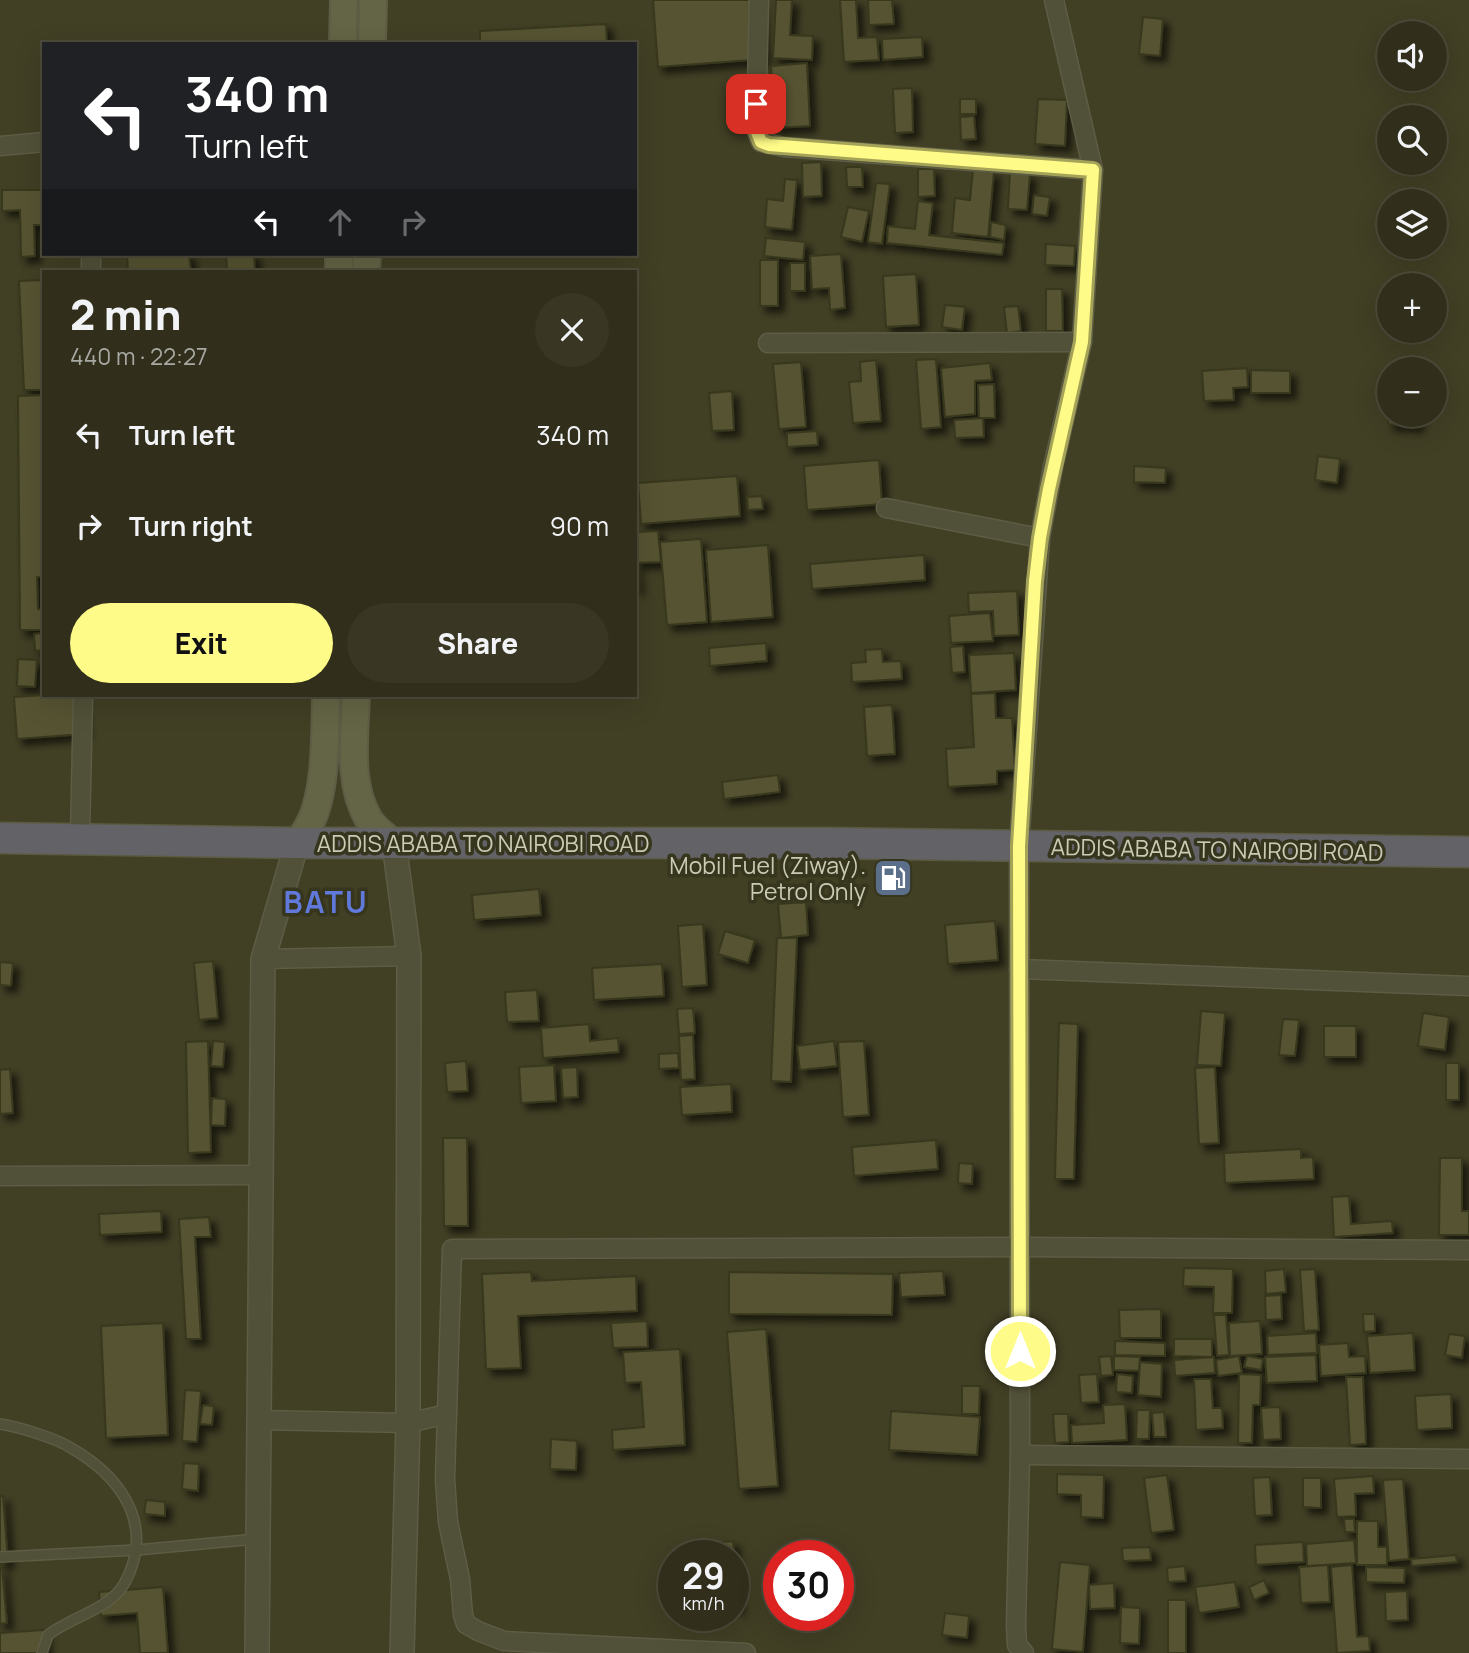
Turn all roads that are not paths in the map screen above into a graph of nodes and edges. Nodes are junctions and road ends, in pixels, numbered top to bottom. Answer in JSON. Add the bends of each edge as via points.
{"nodes":[{"id":1,"x":344,"y":0,"type":"edge"},
{"id":2,"x":373,"y":0,"type":"edge"},
{"id":3,"x":759,"y":0,"type":"edge"},
{"id":4,"x":1054,"y":0,"type":"edge"},
{"id":5,"x":343,"y":42,"type":"edge"},
{"id":6,"x":372,"y":42,"type":"edge"},
{"id":7,"x":42,"y":142,"type":"edge"},
{"id":8,"x":0,"y":146,"type":"edge"},
{"id":9,"x":1093,"y":170,"type":"junction"},
{"id":10,"x":1082,"y":342,"type":"junction"},
{"id":11,"x":768,"y":343,"type":"dead end"},
{"id":12,"x":886,"y":508,"type":"dead end"},
{"id":13,"x":1040,"y":538,"type":"junction"},
{"id":14,"x":83,"y":697,"type":"edge"},
{"id":15,"x":326,"y":697,"type":"edge"},
{"id":16,"x":356,"y":697,"type":"edge"},
{"id":17,"x":0,"y":838,"type":"edge"},
{"id":18,"x":80,"y":838,"type":"junction"},
{"id":19,"x":296,"y":843,"type":"junction"},
{"id":20,"x":394,"y":844,"type":"junction"},
{"id":21,"x":1019,"y":846,"type":"junction"},
{"id":22,"x":1469,"y":852,"type":"edge"},
{"id":23,"x":409,"y":956,"type":"junction"},
{"id":24,"x":264,"y":959,"type":"junction"},
{"id":25,"x":1019,"y":968,"type":"junction"},
{"id":26,"x":1469,"y":986,"type":"edge"},
{"id":27,"x":263,"y":1175,"type":"junction"},
{"id":28,"x":0,"y":1176,"type":"edge"},
{"id":29,"x":1020,"y":1247,"type":"junction"},
{"id":30,"x":1469,"y":1250,"type":"edge"},
{"id":31,"x":447,"y":1414,"type":"junction"},
{"id":32,"x":260,"y":1420,"type":"junction"},
{"id":33,"x":408,"y":1423,"type":"junction"},
{"id":34,"x":0,"y":1424,"type":"edge"},
{"id":35,"x":1020,"y":1455,"type":"junction"},
{"id":36,"x":1469,"y":1459,"type":"edge"},
{"id":37,"x":257,"y":1539,"type":"junction"},
{"id":38,"x":137,"y":1550,"type":"junction"},
{"id":39,"x":0,"y":1558,"type":"edge"},
{"id":40,"x":42,"y":1653,"type":"edge"},
{"id":41,"x":257,"y":1653,"type":"edge"},
{"id":42,"x":402,"y":1653,"type":"edge"},
{"id":43,"x":746,"y":1653,"type":"edge"},
{"id":44,"x":1024,"y":1653,"type":"edge"}],
"edges":[{"from":1,"to":5,"type":"main road"},
{"from":2,"to":6,"type":"main road"},
{"from":3,"to":9,"type":"street","via":[[756,130],[761,142]]},
{"from":4,"to":9,"type":"street"},
{"from":7,"to":8,"type":"street"},
{"from":9,"to":10,"type":"street"},
{"from":10,"to":11,"type":"street"},
{"from":10,"to":13,"type":"street"},
{"from":12,"to":13,"type":"street"},
{"from":13,"to":21,"type":"street"},
{"from":14,"to":18,"type":"street"},
{"from":15,"to":19,"type":"main road","via":[[319,789],[310,824]]},
{"from":16,"to":20,"type":"main road","via":[[354,776],[370,823]]},
{"from":17,"to":18,"type":"highway","name":"ADDIS ABABA TO NAIROBI ROAD"},
{"from":18,"to":19,"type":"highway","name":"ADDIS ABABA TO NAIROBI ROAD"},
{"from":19,"to":20,"type":"highway","name":"ADDIS ABABA TO NAIROBI ROAD"},
{"from":19,"to":24,"type":"street"},
{"from":20,"to":21,"type":"highway","name":"ADDIS ABABA TO NAIROBI ROAD"},
{"from":20,"to":23,"type":"street"},
{"from":21,"to":22,"type":"highway","name":"ADDIS ABABA TO NAIROBI ROAD"},
{"from":21,"to":25,"type":"street"},
{"from":23,"to":24,"type":"street"},
{"from":23,"to":33,"type":"street"},
{"from":24,"to":27,"type":"street"},
{"from":25,"to":26,"type":"street"},
{"from":25,"to":29,"type":"street"},
{"from":27,"to":28,"type":"street"},
{"from":27,"to":32,"type":"street"},
{"from":29,"to":30,"type":"street"},
{"from":29,"to":31,"type":"street","via":[[452,1249]]},
{"from":29,"to":35,"type":"street"},
{"from":31,"to":33,"type":"street"},
{"from":31,"to":43,"type":"street","via":[[447,1522],[466,1624],[504,1641]]},
{"from":32,"to":33,"type":"street"},
{"from":32,"to":37,"type":"street"},
{"from":33,"to":42,"type":"street"},
{"from":34,"to":38,"type":"lane","via":[[70,1447],[103,1471],[135,1516]]},
{"from":35,"to":36,"type":"street"},
{"from":35,"to":44,"type":"street","via":[[1016,1626],[1017,1645]]},
{"from":37,"to":38,"type":"lane"},
{"from":37,"to":41,"type":"street"},
{"from":38,"to":39,"type":"lane"},
{"from":38,"to":40,"type":"lane","via":[[120,1590],[48,1635]]}]}
